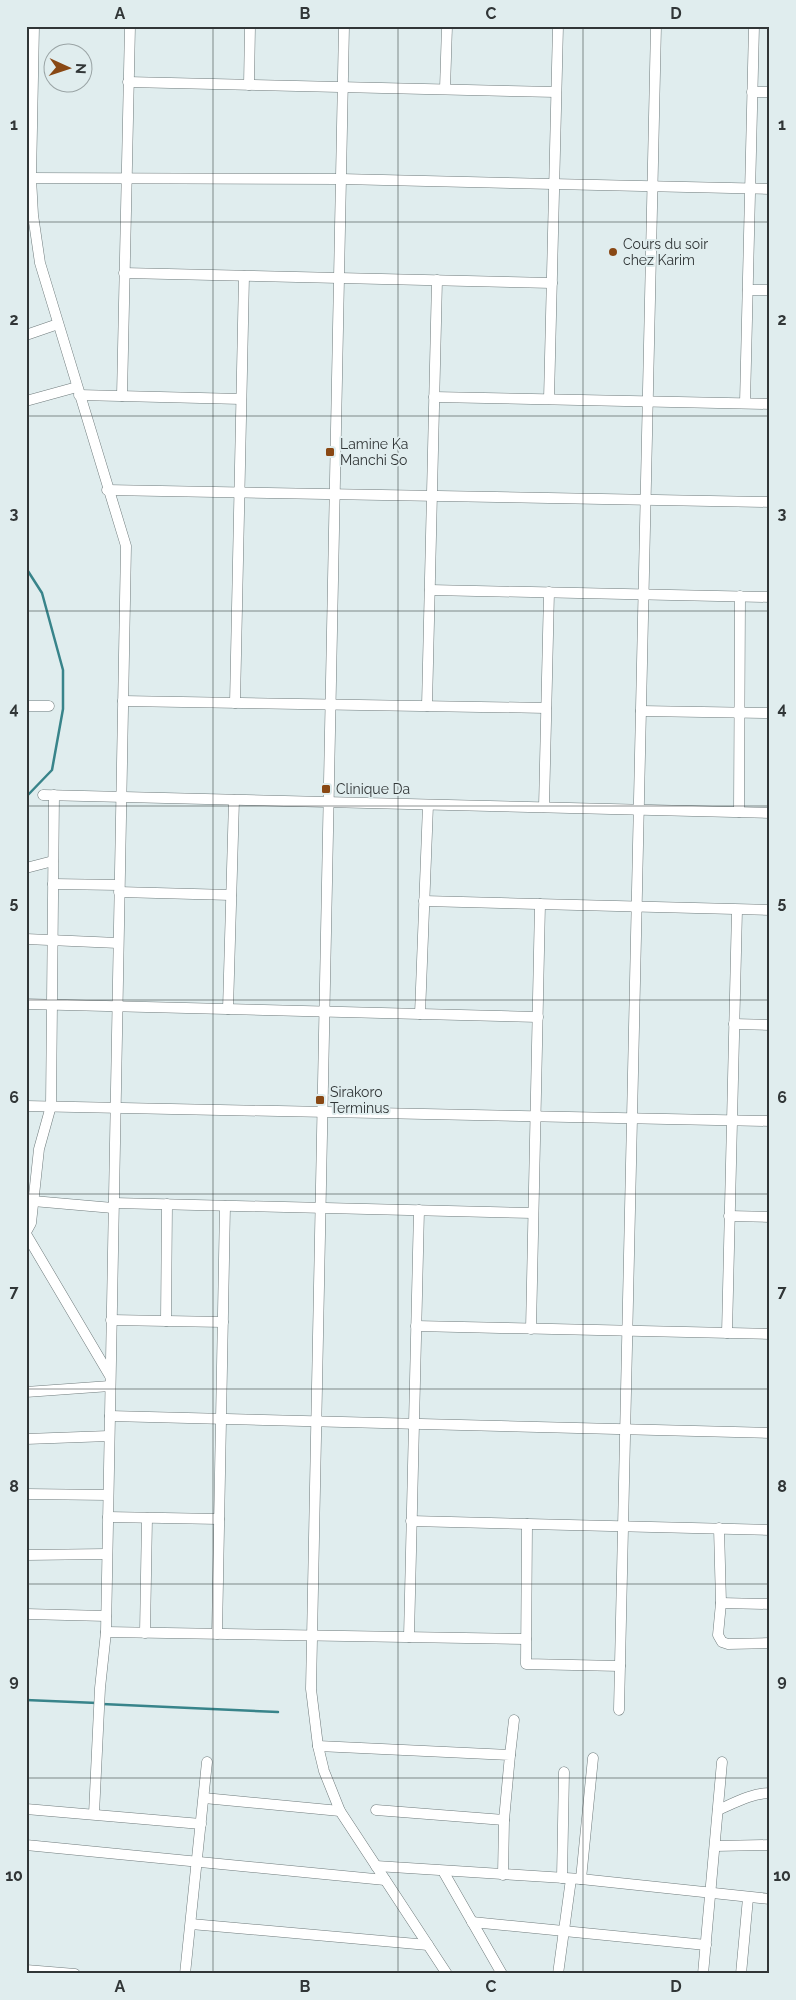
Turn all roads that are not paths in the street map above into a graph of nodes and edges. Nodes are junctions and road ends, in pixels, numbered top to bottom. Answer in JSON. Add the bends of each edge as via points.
{"nodes":[{"id":1,"x":34,"y":26,"type":"edge"},
{"id":2,"x":130,"y":26,"type":"edge"},
{"id":3,"x":250,"y":26,"type":"edge"},
{"id":4,"x":344,"y":26,"type":"edge"},
{"id":5,"x":447,"y":26,"type":"edge"},
{"id":6,"x":558,"y":26,"type":"edge"},
{"id":7,"x":656,"y":26,"type":"edge"},
{"id":8,"x":754,"y":26,"type":"edge"},
{"id":9,"x":128,"y":82,"type":"junction"},
{"id":10,"x":249,"y":85,"type":"junction"},
{"id":11,"x":343,"y":87,"type":"junction"},
{"id":12,"x":445,"y":89,"type":"junction"},
{"id":13,"x":556,"y":92,"type":"junction"},
{"id":14,"x":752,"y":92,"type":"junction"},
{"id":15,"x":770,"y":92,"type":"edge"},
{"id":16,"x":126,"y":178,"type":"junction"},
{"id":17,"x":28,"y":179,"type":"edge"},
{"id":18,"x":341,"y":179,"type":"junction"},
{"id":19,"x":554,"y":184,"type":"junction"},
{"id":20,"x":653,"y":186,"type":"junction"},
{"id":21,"x":750,"y":188,"type":"junction"},
{"id":22,"x":770,"y":189,"type":"edge"},
{"id":23,"x":124,"y":273,"type":"junction"},
{"id":24,"x":244,"y":276,"type":"junction"},
{"id":25,"x":339,"y":278,"type":"junction"},
{"id":26,"x":437,"y":280,"type":"junction"},
{"id":27,"x":552,"y":283,"type":"junction"},
{"id":28,"x":748,"y":290,"type":"junction"},
{"id":29,"x":770,"y":290,"type":"edge"},
{"id":30,"x":58,"y":324,"type":"junction"},
{"id":31,"x":26,"y":335,"type":"edge"},
{"id":32,"x":78,"y":391,"type":"junction"},
{"id":33,"x":122,"y":396,"type":"junction"},
{"id":34,"x":434,"y":396,"type":"junction"},
{"id":35,"x":241,"y":399,"type":"junction"},
{"id":36,"x":549,"y":399,"type":"junction"},
{"id":37,"x":648,"y":401,"type":"junction"},
{"id":38,"x":26,"y":402,"type":"edge"},
{"id":39,"x":745,"y":403,"type":"junction"},
{"id":40,"x":770,"y":404,"type":"edge"},
{"id":41,"x":107,"y":490,"type":"junction"},
{"id":42,"x":239,"y":492,"type":"junction"},
{"id":43,"x":335,"y":494,"type":"junction"},
{"id":44,"x":432,"y":496,"type":"junction"},
{"id":45,"x":646,"y":500,"type":"junction"},
{"id":46,"x":770,"y":502,"type":"edge"},
{"id":47,"x":430,"y":590,"type":"junction"},
{"id":48,"x":549,"y":592,"type":"junction"},
{"id":49,"x":644,"y":594,"type":"junction"},
{"id":50,"x":740,"y":596,"type":"junction"},
{"id":51,"x":770,"y":597,"type":"edge"},
{"id":52,"x":123,"y":701,"type":"junction"},
{"id":53,"x":235,"y":703,"type":"junction"},
{"id":54,"x":330,"y":704,"type":"junction"},
{"id":55,"x":26,"y":706,"type":"edge"},
{"id":56,"x":49,"y":706,"type":"dead end"},
{"id":57,"x":427,"y":706,"type":"junction"},
{"id":58,"x":546,"y":708,"type":"junction"},
{"id":59,"x":641,"y":711,"type":"junction"},
{"id":60,"x":739,"y":712,"type":"junction"},
{"id":61,"x":770,"y":713,"type":"edge"},
{"id":62,"x":43,"y":795,"type":"dead end"},
{"id":63,"x":54,"y":795,"type":"junction"},
{"id":64,"x":121,"y":797,"type":"junction"},
{"id":65,"x":234,"y":800,"type":"junction"},
{"id":66,"x":328,"y":802,"type":"junction"},
{"id":67,"x":428,"y":804,"type":"junction"},
{"id":68,"x":544,"y":807,"type":"junction"},
{"id":69,"x":639,"y":810,"type":"junction"},
{"id":70,"x":739,"y":812,"type":"junction"},
{"id":71,"x":770,"y":813,"type":"edge"},
{"id":72,"x":53,"y":861,"type":"junction"},
{"id":73,"x":26,"y":868,"type":"edge"},
{"id":74,"x":53,"y":884,"type":"junction"},
{"id":75,"x":119,"y":888,"type":"junction"},
{"id":76,"x":231,"y":895,"type":"junction"},
{"id":77,"x":424,"y":901,"type":"junction"},
{"id":78,"x":540,"y":904,"type":"junction"},
{"id":79,"x":637,"y":907,"type":"junction"},
{"id":80,"x":737,"y":910,"type":"junction"},
{"id":81,"x":770,"y":910,"type":"edge"},
{"id":82,"x":26,"y":939,"type":"edge"},
{"id":83,"x":52,"y":939,"type":"junction"},
{"id":84,"x":118,"y":944,"type":"junction"},
{"id":85,"x":26,"y":1004,"type":"edge"},
{"id":86,"x":52,"y":1005,"type":"junction"},
{"id":87,"x":117,"y":1006,"type":"junction"},
{"id":88,"x":228,"y":1009,"type":"junction"},
{"id":89,"x":324,"y":1012,"type":"junction"},
{"id":90,"x":420,"y":1014,"type":"junction"},
{"id":91,"x":538,"y":1017,"type":"junction"},
{"id":92,"x":734,"y":1024,"type":"junction"},
{"id":93,"x":770,"y":1025,"type":"edge"},
{"id":94,"x":26,"y":1106,"type":"edge"},
{"id":95,"x":51,"y":1106,"type":"junction"},
{"id":96,"x":115,"y":1107,"type":"junction"},
{"id":97,"x":322,"y":1112,"type":"junction"},
{"id":98,"x":536,"y":1116,"type":"junction"},
{"id":99,"x":632,"y":1118,"type":"junction"},
{"id":100,"x":732,"y":1120,"type":"junction"},
{"id":101,"x":770,"y":1121,"type":"edge"},
{"id":102,"x":33,"y":1201,"type":"junction"},
{"id":103,"x":167,"y":1204,"type":"junction"},
{"id":104,"x":113,"y":1205,"type":"junction"},
{"id":105,"x":225,"y":1206,"type":"junction"},
{"id":106,"x":320,"y":1208,"type":"junction"},
{"id":107,"x":419,"y":1210,"type":"junction"},
{"id":108,"x":533,"y":1212,"type":"junction"},
{"id":109,"x":730,"y":1216,"type":"junction"},
{"id":110,"x":770,"y":1217,"type":"edge"},
{"id":111,"x":26,"y":1233,"type":"edge"},
{"id":112,"x":111,"y":1320,"type":"junction"},
{"id":113,"x":166,"y":1321,"type":"junction"},
{"id":114,"x":223,"y":1322,"type":"junction"},
{"id":115,"x":416,"y":1326,"type":"junction"},
{"id":116,"x":531,"y":1329,"type":"junction"},
{"id":117,"x":628,"y":1331,"type":"junction"},
{"id":118,"x":727,"y":1333,"type":"junction"},
{"id":119,"x":770,"y":1334,"type":"edge"},
{"id":120,"x":110,"y":1381,"type":"junction"},
{"id":121,"x":26,"y":1392,"type":"edge"},
{"id":122,"x":110,"y":1416,"type":"junction"},
{"id":123,"x":221,"y":1419,"type":"junction"},
{"id":124,"x":316,"y":1422,"type":"junction"},
{"id":125,"x":414,"y":1424,"type":"junction"},
{"id":126,"x":625,"y":1429,"type":"junction"},
{"id":127,"x":770,"y":1432,"type":"edge"},
{"id":128,"x":109,"y":1436,"type":"junction"},
{"id":129,"x":26,"y":1439,"type":"edge"},
{"id":130,"x":26,"y":1494,"type":"edge"},
{"id":131,"x":108,"y":1495,"type":"junction"},
{"id":132,"x":108,"y":1517,"type":"junction"},
{"id":133,"x":148,"y":1518,"type":"junction"},
{"id":134,"x":219,"y":1519,"type":"junction"},
{"id":135,"x":411,"y":1521,"type":"junction"},
{"id":136,"x":527,"y":1524,"type":"junction"},
{"id":137,"x":623,"y":1526,"type":"junction"},
{"id":138,"x":720,"y":1528,"type":"junction"},
{"id":139,"x":770,"y":1530,"type":"edge"},
{"id":140,"x":107,"y":1554,"type":"junction"},
{"id":141,"x":26,"y":1555,"type":"edge"},
{"id":142,"x":721,"y":1602,"type":"junction"},
{"id":143,"x":770,"y":1604,"type":"edge"},
{"id":144,"x":26,"y":1614,"type":"edge"},
{"id":145,"x":106,"y":1616,"type":"junction"},
{"id":146,"x":106,"y":1632,"type":"junction"},
{"id":147,"x":145,"y":1633,"type":"junction"},
{"id":148,"x":217,"y":1634,"type":"junction"},
{"id":149,"x":312,"y":1636,"type":"junction"},
{"id":150,"x":409,"y":1637,"type":"junction"},
{"id":151,"x":526,"y":1639,"type":"junction"},
{"id":152,"x":770,"y":1644,"type":"edge"},
{"id":153,"x":620,"y":1666,"type":"junction"},
{"id":154,"x":619,"y":1710,"type":"dead end"},
{"id":155,"x":514,"y":1720,"type":"dead end"},
{"id":156,"x":318,"y":1746,"type":"junction"},
{"id":157,"x":510,"y":1755,"type":"junction"},
{"id":158,"x":593,"y":1758,"type":"dead end"},
{"id":159,"x":207,"y":1762,"type":"dead end"},
{"id":160,"x":722,"y":1762,"type":"dead end"},
{"id":161,"x":564,"y":1772,"type":"dead end"},
{"id":162,"x":770,"y":1793,"type":"edge"},
{"id":163,"x":204,"y":1798,"type":"junction"},
{"id":164,"x":26,"y":1808,"type":"edge"},
{"id":165,"x":376,"y":1810,"type":"dead end"},
{"id":166,"x":718,"y":1810,"type":"junction"},
{"id":167,"x":340,"y":1811,"type":"junction"},
{"id":168,"x":94,"y":1814,"type":"junction"},
{"id":169,"x":504,"y":1820,"type":"junction"},
{"id":170,"x":201,"y":1824,"type":"junction"},
{"id":171,"x":26,"y":1845,"type":"edge"},
{"id":172,"x":770,"y":1845,"type":"edge"},
{"id":173,"x":715,"y":1846,"type":"junction"},
{"id":174,"x":197,"y":1861,"type":"junction"},
{"id":175,"x":376,"y":1866,"type":"junction"},
{"id":176,"x":443,"y":1871,"type":"junction"},
{"id":177,"x":503,"y":1875,"type":"junction"},
{"id":178,"x":571,"y":1879,"type":"junction"},
{"id":179,"x":385,"y":1880,"type":"junction"},
{"id":180,"x":710,"y":1894,"type":"junction"},
{"id":181,"x":748,"y":1898,"type":"junction"},
{"id":182,"x":770,"y":1899,"type":"edge"},
{"id":183,"x":472,"y":1922,"type":"junction"},
{"id":184,"x":190,"y":1924,"type":"junction"},
{"id":185,"x":564,"y":1931,"type":"junction"},
{"id":186,"x":428,"y":1945,"type":"junction"},
{"id":187,"x":706,"y":1945,"type":"junction"},
{"id":188,"x":26,"y":1970,"type":"edge"},
{"id":189,"x":55,"y":1972,"type":"edge"},
{"id":190,"x":75,"y":1974,"type":"edge"},
{"id":191,"x":185,"y":1974,"type":"edge"},
{"id":192,"x":447,"y":1974,"type":"edge"},
{"id":193,"x":502,"y":1974,"type":"edge"},
{"id":194,"x":558,"y":1974,"type":"edge"},
{"id":195,"x":703,"y":1974,"type":"edge"},
{"id":196,"x":741,"y":1974,"type":"edge"}],
"edges":[{"from":1,"to":17,"type":"street"},
{"from":2,"to":9,"type":"street"},
{"from":3,"to":10,"type":"street"},
{"from":4,"to":11,"type":"street"},
{"from":5,"to":12,"type":"street"},
{"from":6,"to":13,"type":"street"},
{"from":7,"to":20,"type":"street"},
{"from":8,"to":14,"type":"street"},
{"from":9,"to":10,"type":"street"},
{"from":9,"to":16,"type":"street"},
{"from":10,"to":11,"type":"street"},
{"from":11,"to":12,"type":"street"},
{"from":11,"to":18,"type":"street"},
{"from":12,"to":13,"type":"street"},
{"from":13,"to":19,"type":"street"},
{"from":14,"to":15,"type":"street"},
{"from":14,"to":21,"type":"street"},
{"from":16,"to":17,"type":"street"},
{"from":16,"to":18,"type":"street"},
{"from":16,"to":23,"type":"street"},
{"from":17,"to":30,"type":"street","via":[[40,263]]},
{"from":18,"to":19,"type":"street"},
{"from":18,"to":25,"type":"street"},
{"from":19,"to":20,"type":"street"},
{"from":19,"to":27,"type":"street"},
{"from":20,"to":21,"type":"street"},
{"from":20,"to":37,"type":"street"},
{"from":21,"to":22,"type":"street"},
{"from":21,"to":28,"type":"street"},
{"from":23,"to":24,"type":"street"},
{"from":23,"to":33,"type":"street"},
{"from":24,"to":25,"type":"street"},
{"from":24,"to":35,"type":"street"},
{"from":25,"to":26,"type":"street"},
{"from":25,"to":43,"type":"street"},
{"from":26,"to":27,"type":"street"},
{"from":26,"to":34,"type":"street"},
{"from":27,"to":36,"type":"street"},
{"from":28,"to":29,"type":"street"},
{"from":28,"to":39,"type":"street"},
{"from":30,"to":31,"type":"street"},
{"from":30,"to":32,"type":"street"},
{"from":32,"to":33,"type":"street"},
{"from":32,"to":38,"type":"street"},
{"from":32,"to":41,"type":"street"},
{"from":33,"to":35,"type":"street"},
{"from":34,"to":36,"type":"street"},
{"from":34,"to":44,"type":"street"},
{"from":35,"to":42,"type":"street"},
{"from":36,"to":37,"type":"street"},
{"from":37,"to":39,"type":"street"},
{"from":37,"to":45,"type":"street"},
{"from":39,"to":40,"type":"street"},
{"from":41,"to":42,"type":"street"},
{"from":41,"to":52,"type":"street","via":[[126,546]]},
{"from":42,"to":43,"type":"street"},
{"from":42,"to":53,"type":"street"},
{"from":43,"to":44,"type":"street"},
{"from":43,"to":54,"type":"street"},
{"from":44,"to":45,"type":"street"},
{"from":44,"to":47,"type":"street"},
{"from":45,"to":46,"type":"street"},
{"from":45,"to":49,"type":"street"},
{"from":47,"to":48,"type":"street"},
{"from":47,"to":57,"type":"street"},
{"from":48,"to":49,"type":"street"},
{"from":48,"to":58,"type":"street"},
{"from":49,"to":50,"type":"street"},
{"from":49,"to":59,"type":"street"},
{"from":50,"to":51,"type":"street"},
{"from":50,"to":60,"type":"street"},
{"from":52,"to":53,"type":"street"},
{"from":52,"to":64,"type":"street"},
{"from":53,"to":54,"type":"street"},
{"from":54,"to":57,"type":"street"},
{"from":54,"to":66,"type":"street"},
{"from":55,"to":56,"type":"street"},
{"from":57,"to":58,"type":"street"},
{"from":58,"to":68,"type":"street"},
{"from":59,"to":60,"type":"street"},
{"from":59,"to":69,"type":"street"},
{"from":60,"to":61,"type":"street"},
{"from":60,"to":70,"type":"street"},
{"from":62,"to":63,"type":"street"},
{"from":63,"to":64,"type":"street"},
{"from":63,"to":72,"type":"street"},
{"from":64,"to":65,"type":"street"},
{"from":64,"to":75,"type":"street"},
{"from":65,"to":66,"type":"street"},
{"from":65,"to":76,"type":"street"},
{"from":66,"to":67,"type":"street"},
{"from":66,"to":89,"type":"street"},
{"from":67,"to":68,"type":"street"},
{"from":67,"to":77,"type":"street"},
{"from":68,"to":69,"type":"street"},
{"from":69,"to":70,"type":"street"},
{"from":69,"to":79,"type":"street"},
{"from":70,"to":71,"type":"street"},
{"from":72,"to":73,"type":"street"},
{"from":72,"to":74,"type":"street"},
{"from":74,"to":75,"type":"street"},
{"from":74,"to":83,"type":"street"},
{"from":75,"to":76,"type":"street"},
{"from":75,"to":84,"type":"street"},
{"from":76,"to":88,"type":"street"},
{"from":77,"to":78,"type":"street"},
{"from":77,"to":90,"type":"street"},
{"from":78,"to":79,"type":"street"},
{"from":78,"to":91,"type":"street"},
{"from":79,"to":80,"type":"street"},
{"from":79,"to":99,"type":"street"},
{"from":80,"to":81,"type":"street"},
{"from":80,"to":92,"type":"street"},
{"from":82,"to":83,"type":"street"},
{"from":83,"to":84,"type":"street"},
{"from":83,"to":86,"type":"street"},
{"from":84,"to":87,"type":"street"},
{"from":85,"to":86,"type":"street"},
{"from":86,"to":87,"type":"street"},
{"from":86,"to":95,"type":"street"},
{"from":87,"to":88,"type":"street"},
{"from":87,"to":96,"type":"street"},
{"from":88,"to":89,"type":"street"},
{"from":89,"to":90,"type":"street"},
{"from":89,"to":97,"type":"street"},
{"from":90,"to":91,"type":"street"},
{"from":91,"to":98,"type":"street"},
{"from":92,"to":93,"type":"street"},
{"from":92,"to":100,"type":"street"},
{"from":94,"to":95,"type":"street"},
{"from":95,"to":96,"type":"street"},
{"from":95,"to":102,"type":"street","via":[[39,1149]]},
{"from":96,"to":97,"type":"street"},
{"from":96,"to":104,"type":"street"},
{"from":97,"to":98,"type":"street"},
{"from":97,"to":106,"type":"street"},
{"from":98,"to":99,"type":"street"},
{"from":98,"to":108,"type":"street"},
{"from":99,"to":100,"type":"street"},
{"from":99,"to":117,"type":"street"},
{"from":100,"to":101,"type":"street"},
{"from":100,"to":109,"type":"street"},
{"from":102,"to":104,"type":"street"},
{"from":102,"to":111,"type":"street","via":[[31,1223]]},
{"from":103,"to":104,"type":"street"},
{"from":103,"to":105,"type":"street"},
{"from":103,"to":113,"type":"street"},
{"from":104,"to":112,"type":"street"},
{"from":105,"to":106,"type":"street"},
{"from":105,"to":114,"type":"street"},
{"from":106,"to":107,"type":"street"},
{"from":106,"to":124,"type":"street"},
{"from":107,"to":108,"type":"street"},
{"from":107,"to":115,"type":"street"},
{"from":108,"to":116,"type":"street"},
{"from":109,"to":110,"type":"street"},
{"from":109,"to":118,"type":"street"},
{"from":111,"to":120,"type":"street"},
{"from":112,"to":113,"type":"street"},
{"from":112,"to":120,"type":"street"},
{"from":113,"to":114,"type":"street"},
{"from":114,"to":123,"type":"street"},
{"from":115,"to":116,"type":"street"},
{"from":115,"to":125,"type":"street"},
{"from":116,"to":117,"type":"street"},
{"from":117,"to":118,"type":"street"},
{"from":117,"to":126,"type":"street"},
{"from":118,"to":119,"type":"street"},
{"from":120,"to":121,"type":"street"},
{"from":120,"to":122,"type":"street"},
{"from":122,"to":123,"type":"street"},
{"from":122,"to":128,"type":"street"},
{"from":123,"to":124,"type":"street"},
{"from":123,"to":134,"type":"street"},
{"from":124,"to":125,"type":"street"},
{"from":124,"to":149,"type":"street"},
{"from":125,"to":126,"type":"street"},
{"from":125,"to":135,"type":"street"},
{"from":126,"to":127,"type":"street"},
{"from":126,"to":137,"type":"street"},
{"from":128,"to":129,"type":"street"},
{"from":128,"to":131,"type":"street"},
{"from":130,"to":131,"type":"street"},
{"from":131,"to":132,"type":"street"},
{"from":132,"to":133,"type":"street"},
{"from":132,"to":140,"type":"street"},
{"from":133,"to":134,"type":"street"},
{"from":133,"to":147,"type":"street"},
{"from":134,"to":148,"type":"street"},
{"from":135,"to":136,"type":"street"},
{"from":135,"to":150,"type":"street"},
{"from":136,"to":137,"type":"street"},
{"from":136,"to":151,"type":"street"},
{"from":137,"to":138,"type":"street"},
{"from":137,"to":153,"type":"street"},
{"from":138,"to":139,"type":"street"},
{"from":138,"to":142,"type":"street"},
{"from":140,"to":141,"type":"street"},
{"from":140,"to":145,"type":"street"},
{"from":142,"to":143,"type":"street"},
{"from":142,"to":152,"type":"street","via":[[718,1635],[722,1642]]},
{"from":144,"to":145,"type":"street"},
{"from":145,"to":146,"type":"street"},
{"from":146,"to":147,"type":"street"},
{"from":146,"to":168,"type":"street"},
{"from":147,"to":148,"type":"street"},
{"from":148,"to":149,"type":"street"},
{"from":149,"to":150,"type":"street"},
{"from":149,"to":156,"type":"street","via":[[311,1689]]},
{"from":150,"to":151,"type":"street"},
{"from":151,"to":153,"type":"street","via":[[526,1664]]},
{"from":153,"to":154,"type":"street"},
{"from":155,"to":157,"type":"street"},
{"from":156,"to":157,"type":"street"},
{"from":156,"to":167,"type":"street"},
{"from":157,"to":169,"type":"street"},
{"from":158,"to":178,"type":"street"},
{"from":159,"to":163,"type":"street"},
{"from":160,"to":166,"type":"street"},
{"from":161,"to":178,"type":"street"},
{"from":162,"to":166,"type":"street"},
{"from":163,"to":167,"type":"street"},
{"from":163,"to":170,"type":"street"},
{"from":164,"to":168,"type":"street"},
{"from":165,"to":169,"type":"street"},
{"from":166,"to":173,"type":"street"},
{"from":167,"to":175,"type":"street"},
{"from":168,"to":170,"type":"street"},
{"from":169,"to":177,"type":"street"},
{"from":170,"to":174,"type":"street"},
{"from":171,"to":174,"type":"street"},
{"from":172,"to":173,"type":"street"},
{"from":173,"to":180,"type":"street"},
{"from":174,"to":179,"type":"street"},
{"from":174,"to":184,"type":"street"},
{"from":175,"to":176,"type":"street"},
{"from":175,"to":179,"type":"street"},
{"from":176,"to":177,"type":"street"},
{"from":176,"to":183,"type":"street"},
{"from":177,"to":178,"type":"street"},
{"from":178,"to":180,"type":"street"},
{"from":178,"to":185,"type":"street"},
{"from":179,"to":186,"type":"street"},
{"from":180,"to":181,"type":"street"},
{"from":180,"to":187,"type":"street"},
{"from":181,"to":182,"type":"street"},
{"from":181,"to":196,"type":"street"},
{"from":183,"to":185,"type":"street"},
{"from":183,"to":193,"type":"street"},
{"from":184,"to":186,"type":"street"},
{"from":184,"to":191,"type":"street"},
{"from":185,"to":187,"type":"street"},
{"from":185,"to":194,"type":"street"},
{"from":186,"to":192,"type":"street"},
{"from":187,"to":195,"type":"street"},
{"from":188,"to":189,"type":"street"},
{"from":189,"to":190,"type":"street"}]}
